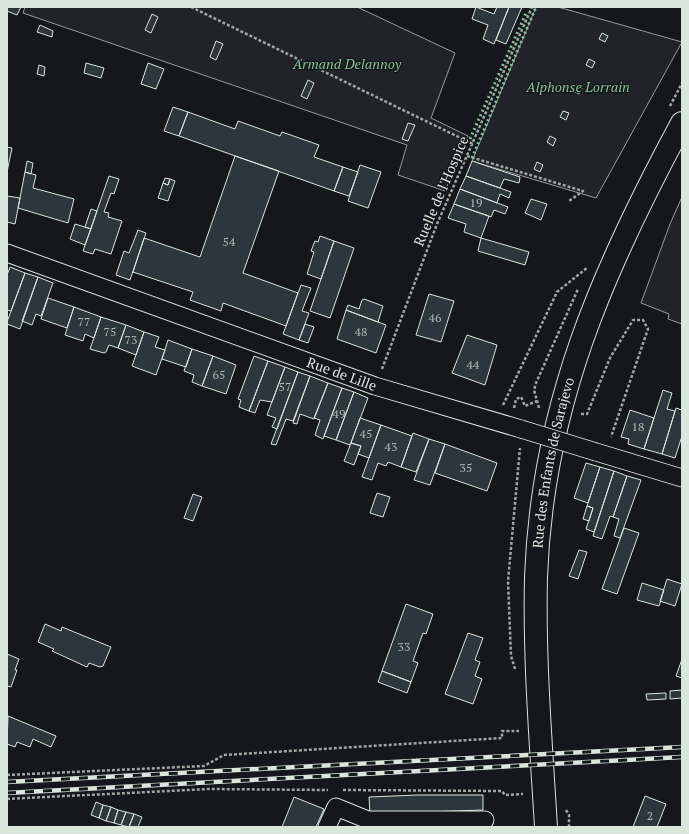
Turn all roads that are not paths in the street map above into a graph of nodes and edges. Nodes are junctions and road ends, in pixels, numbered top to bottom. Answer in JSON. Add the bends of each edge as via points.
{"nodes":[{"id":1,"x":682,"y":123,"type":"edge"},
{"id":2,"x":7,"y":253,"type":"edge"},
{"id":3,"x":682,"y":478,"type":"edge"},
{"id":4,"x":485,"y":820,"type":"dead end"},
{"id":5,"x":327,"y":827,"type":"edge"},
{"id":6,"x":546,"y":827,"type":"edge"}],
"edges":[{"from":1,"to":6,"type":"main road","name":"Rue des Enfants de Sarajevo","via":[[645,191],[602,284],[572,366],[552,442],[540,520],[536,577],[536,639]]},
{"from":2,"to":3,"type":"street","name":"Rue de Lille","bridge":true,"via":[[375,386]]},
{"from":4,"to":5,"type":"street","via":[[368,820],[336,807]]}]}
